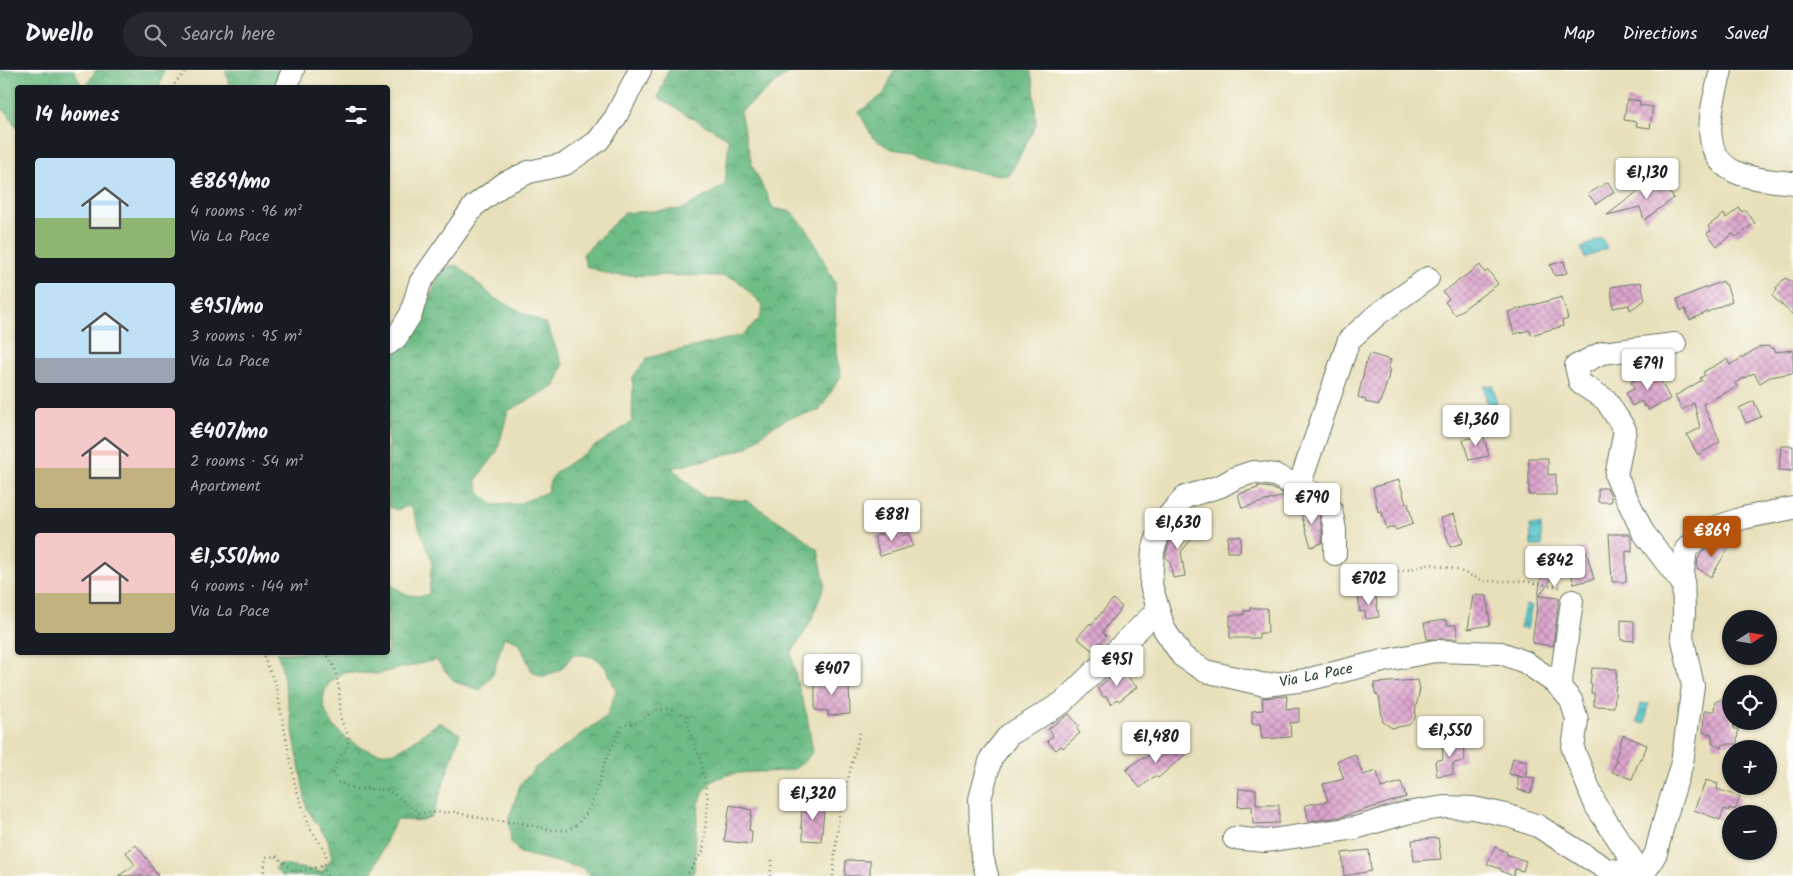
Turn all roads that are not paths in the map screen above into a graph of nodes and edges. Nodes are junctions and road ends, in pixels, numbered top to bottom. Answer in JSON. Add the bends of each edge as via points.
{"nodes":[{"id":1,"x":293,"y":70,"type":"edge"},
{"id":2,"x":640,"y":70,"type":"edge"},
{"id":3,"x":1721,"y":70,"type":"edge"},
{"id":4,"x":287,"y":85,"type":"edge"},
{"id":5,"x":1793,"y":183,"type":"edge"},
{"id":6,"x":1428,"y":278,"type":"dead end"},
{"id":7,"x":390,"y":342,"type":"edge"},
{"id":8,"x":1675,"y":344,"type":"dead end"},
{"id":9,"x":1299,"y":486,"type":"junction"},
{"id":10,"x":1793,"y":508,"type":"edge"},
{"id":11,"x":1335,"y":554,"type":"road end"},
{"id":12,"x":1683,"y":584,"type":"junction"},
{"id":13,"x":1572,"y":601,"type":"road end"},
{"id":14,"x":1158,"y":610,"type":"junction"},
{"id":15,"x":1560,"y":688,"type":"junction"},
{"id":16,"x":1234,"y":838,"type":"dead end"},
{"id":17,"x":1640,"y":872,"type":"edge"},
{"id":18,"x":987,"y":876,"type":"edge"}],
"edges":[{"from":1,"to":4,"type":"street"},
{"from":2,"to":7,"type":"street","via":[[615,118],[598,141],[565,164],[529,172],[505,183],[474,206],[420,283],[411,314]]},
{"from":3,"to":5,"type":"street","via":[[1710,125],[1715,155],[1729,169],[1752,178]]},
{"from":6,"to":9,"type":"street","via":[[1378,314],[1349,340]]},
{"from":8,"to":12,"type":"street","via":[[1602,353],[1576,366],[1580,383],[1606,400],[1625,430],[1616,476],[1643,532]]},
{"from":9,"to":11,"type":"street","name":"Via La Pace","via":[[1321,497],[1331,508]]},
{"from":9,"to":14,"type":"street","name":"Via La Pace","via":[[1275,475],[1253,472],[1185,497],[1162,524],[1152,551],[1151,585]]},
{"from":10,"to":12,"type":"street","via":[[1743,518],[1708,530],[1686,549]]},
{"from":12,"to":17,"type":"street","via":[[1682,636],[1693,686],[1682,763],[1656,852],[1648,867]]},
{"from":13,"to":15,"type":"street"},
{"from":14,"to":15,"type":"street","name":"Via La Pace","via":[[1164,629],[1182,656],[1205,671],[1265,685],[1306,680],[1435,651],[1475,651],[1501,653],[1526,662]]},
{"from":14,"to":18,"type":"street","via":[[1062,703],[1009,735],[991,758],[980,799],[982,856]]},
{"from":15,"to":17,"type":"street","name":"Via La Pace","via":[[1570,700],[1577,720],[1574,749],[1596,806]]},
{"from":16,"to":17,"type":"street","via":[[1265,841],[1355,828],[1406,813],[1444,807],[1473,808],[1538,826],[1606,869]]}]}
